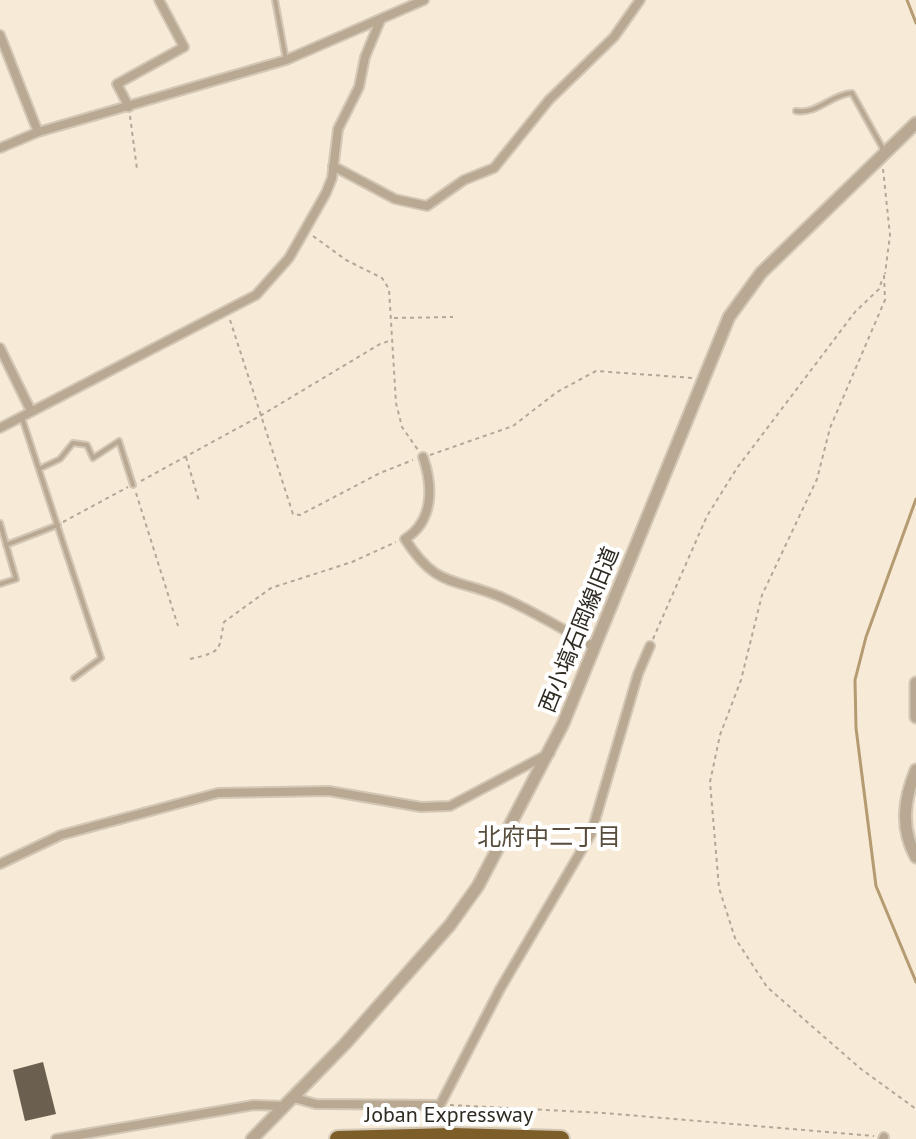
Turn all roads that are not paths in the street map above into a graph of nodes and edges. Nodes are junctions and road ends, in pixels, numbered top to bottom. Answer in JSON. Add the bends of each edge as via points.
{"nodes":[{"id":1,"x":159,"y":0,"type":"edge"},
{"id":2,"x":275,"y":0,"type":"edge"},
{"id":3,"x":424,"y":0,"type":"edge"},
{"id":4,"x":640,"y":0,"type":"edge"},
{"id":5,"x":380,"y":21,"type":"junction"},
{"id":6,"x":0,"y":35,"type":"edge"},
{"id":7,"x":286,"y":60,"type":"junction"},
{"id":8,"x":129,"y":107,"type":"junction"},
{"id":9,"x":796,"y":111,"type":"dead end"},
{"id":10,"x":916,"y":123,"type":"edge"},
{"id":11,"x":38,"y":132,"type":"junction"},
{"id":12,"x":0,"y":148,"type":"edge"},
{"id":13,"x":882,"y":156,"type":"junction"},
{"id":14,"x":333,"y":166,"type":"junction"},
{"id":15,"x":0,"y":348,"type":"edge"},
{"id":16,"x":31,"y":411,"type":"junction"},
{"id":17,"x":21,"y":416,"type":"junction"},
{"id":18,"x":0,"y":428,"type":"edge"},
{"id":19,"x":423,"y":457,"type":"road end"},
{"id":20,"x":39,"y":469,"type":"junction"},
{"id":21,"x":133,"y":485,"type":"road end"},
{"id":22,"x":0,"y":523,"type":"edge"},
{"id":23,"x":58,"y":525,"type":"junction"},
{"id":24,"x":6,"y":545,"type":"junction"},
{"id":25,"x":0,"y":584,"type":"edge"},
{"id":26,"x":650,"y":646,"type":"road end"},
{"id":27,"x":594,"y":647,"type":"junction"},
{"id":28,"x":74,"y":678,"type":"dead end"},
{"id":29,"x":916,"y":683,"type":"edge"},
{"id":30,"x":916,"y":717,"type":"edge"},
{"id":31,"x":550,"y":753,"type":"junction"},
{"id":32,"x":916,"y":770,"type":"edge"},
{"id":33,"x":911,"y":796,"type":"edge"},
{"id":34,"x":916,"y":857,"type":"edge"},
{"id":35,"x":0,"y":864,"type":"edge"},
{"id":36,"x":290,"y":1102,"type":"junction"},
{"id":37,"x":56,"y":1139,"type":"edge"},
{"id":38,"x":252,"y":1139,"type":"edge"},
{"id":39,"x":338,"y":1139,"type":"edge"},
{"id":40,"x":561,"y":1139,"type":"edge"}],
"edges":[{"from":1,"to":8,"type":"street","via":[[184,47],[117,84]]},
{"from":2,"to":7,"type":"lane"},
{"from":3,"to":5,"type":"street"},
{"from":4,"to":14,"type":"street","via":[[614,37],[549,100],[494,168],[464,180],[427,206],[395,199]]},
{"from":5,"to":7,"type":"street"},
{"from":5,"to":14,"type":"street","via":[[359,87],[338,129]]},
{"from":6,"to":11,"type":"street"},
{"from":7,"to":8,"type":"street"},
{"from":8,"to":11,"type":"street"},
{"from":9,"to":13,"type":"lane","via":[[805,113],[852,93]]},
{"from":10,"to":13,"type":"street","name":"西小塙石岡線旧道"},
{"from":11,"to":12,"type":"street"},
{"from":13,"to":27,"type":"street","name":"西小塙石岡線旧道","via":[[747,289],[729,317]]},
{"from":14,"to":16,"type":"street","via":[[326,193],[306,230],[268,285]]},
{"from":15,"to":16,"type":"street"},
{"from":16,"to":17,"type":"street"},
{"from":17,"to":18,"type":"street"},
{"from":17,"to":20,"type":"lane"},
{"from":19,"to":27,"type":"street","via":[[430,494],[423,520],[405,539],[427,568],[445,581],[496,595]]},
{"from":20,"to":21,"type":"lane","via":[[60,459],[73,443],[87,445],[93,458],[119,441]]},
{"from":20,"to":23,"type":"lane"},
{"from":22,"to":24,"type":"lane"},
{"from":23,"to":24,"type":"lane"},
{"from":23,"to":28,"type":"lane","via":[[101,658]]},
{"from":24,"to":25,"type":"lane","via":[[16,579]]},
{"from":26,"to":36,"type":"street","via":[[591,834],[500,989],[440,1105]]},
{"from":27,"to":31,"type":"street","name":"西小塙石岡線旧道"},
{"from":29,"to":30,"type":"street"},
{"from":31,"to":35,"type":"street","via":[[450,806],[421,807],[329,791],[229,791],[61,835]]},
{"from":31,"to":36,"type":"street","name":"西小塙石岡線旧道","via":[[478,886],[450,925]]},
{"from":32,"to":33,"type":"street"},
{"from":33,"to":34,"type":"street","via":[[905,824]]},
{"from":36,"to":37,"type":"street"},
{"from":36,"to":38,"type":"street","name":"西小塙石岡線旧道"},
{"from":39,"to":40,"type":"highway","name":"Joban Expressway"}]}
